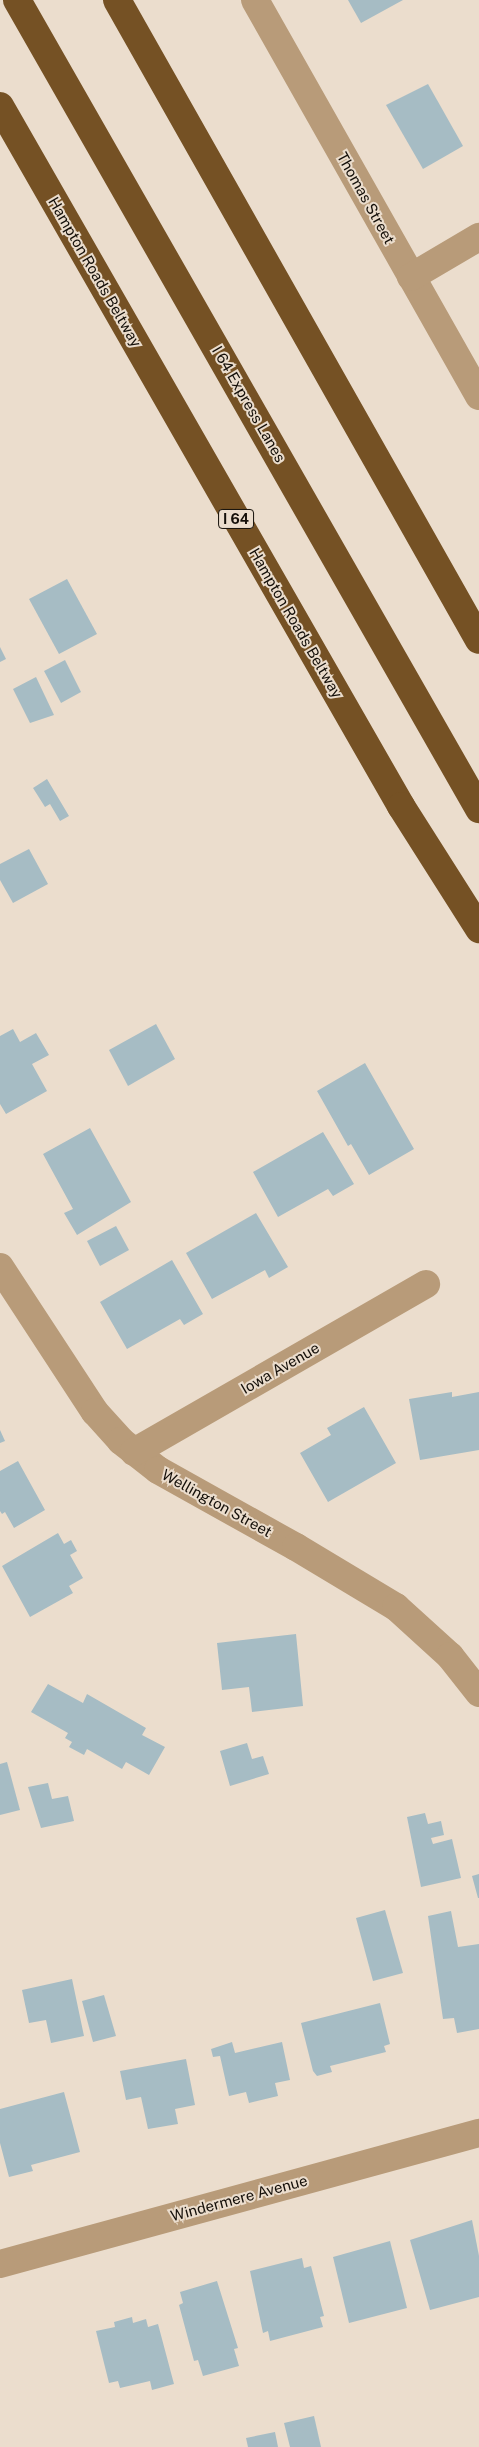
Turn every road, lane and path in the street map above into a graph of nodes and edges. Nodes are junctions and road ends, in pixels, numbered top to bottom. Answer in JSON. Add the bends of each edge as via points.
{"nodes":[{"id":1,"x":18,"y":0,"type":"edge"},
{"id":2,"x":117,"y":0,"type":"edge"},
{"id":3,"x":255,"y":0,"type":"edge"},
{"id":4,"x":0,"y":106,"type":"edge"},
{"id":5,"x":479,"y":237,"type":"edge"},
{"id":6,"x":411,"y":277,"type":"junction"},
{"id":7,"x":479,"y":396,"type":"edge"},
{"id":8,"x":479,"y":640,"type":"edge"},
{"id":9,"x":479,"y":809,"type":"edge"},
{"id":10,"x":479,"y":929,"type":"edge"},
{"id":11,"x":0,"y":1267,"type":"edge"},
{"id":12,"x":426,"y":1284,"type":"dead end"},
{"id":13,"x":134,"y":1452,"type":"junction"},
{"id":14,"x":479,"y":1693,"type":"edge"},
{"id":15,"x":479,"y":2133,"type":"edge"},
{"id":16,"x":0,"y":2264,"type":"edge"}],
"edges":[{"from":1,"to":9,"type":"highway","name":"I 64 Express Lanes"},
{"from":2,"to":8,"type":"highway"},
{"from":3,"to":6,"type":"street","name":"Thomas Street"},
{"from":4,"to":10,"type":"highway","name":"Hampton Roads Beltway","number":"I 64","via":[[401,806]]},
{"from":5,"to":6,"type":"street"},
{"from":6,"to":7,"type":"street","name":"Thomas Street"},
{"from":11,"to":13,"type":"street","name":"Wellington Street","via":[[95,1412]]},
{"from":12,"to":13,"type":"street","name":"Iowa Avenue"},
{"from":13,"to":14,"type":"street","name":"Wellington Street","via":[[158,1470],[296,1547],[396,1608],[450,1656]]},
{"from":15,"to":16,"type":"street","name":"Windermere Avenue"}]}
